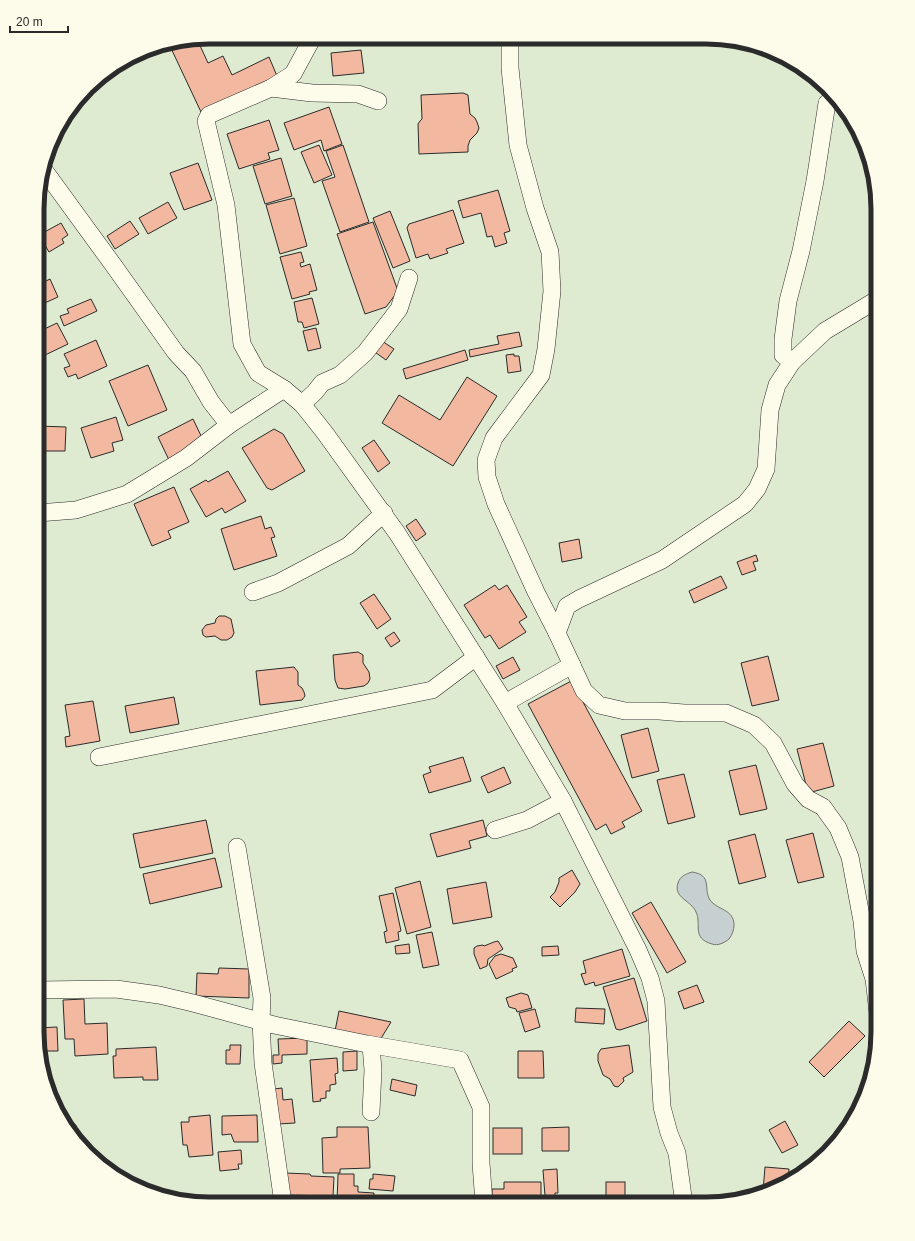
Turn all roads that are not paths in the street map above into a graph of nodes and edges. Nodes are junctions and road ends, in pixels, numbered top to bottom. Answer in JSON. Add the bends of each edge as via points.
{"nodes":[{"id":1,"x":310,"y":44,"type":"edge"},
{"id":2,"x":510,"y":44,"type":"edge"},
{"id":3,"x":271,"y":88,"type":"junction"},
{"id":4,"x":378,"y":100,"type":"dead end"},
{"id":5,"x":827,"y":103,"type":"dead end"},
{"id":6,"x":48,"y":175,"type":"edge"},
{"id":7,"x":408,"y":278,"type":"dead end"},
{"id":8,"x":871,"y":303,"type":"edge"},
{"id":9,"x":792,"y":362,"type":"junction"},
{"id":10,"x":284,"y":389,"type":"junction"},
{"id":11,"x":302,"y":404,"type":"junction"},
{"id":12,"x":229,"y":425,"type":"junction"},
{"id":13,"x":44,"y":513,"type":"edge"},
{"id":14,"x":384,"y":513,"type":"junction"},
{"id":15,"x":254,"y":592,"type":"dead end"},
{"id":16,"x":557,"y":633,"type":"junction"},
{"id":17,"x":476,"y":657,"type":"junction"},
{"id":18,"x":572,"y":666,"type":"junction"},
{"id":19,"x":505,"y":703,"type":"junction"},
{"id":20,"x":99,"y":757,"type":"dead end"},
{"id":21,"x":563,"y":801,"type":"junction"},
{"id":22,"x":495,"y":830,"type":"dead end"},
{"id":23,"x":237,"y":847,"type":"dead end"},
{"id":24,"x":871,"y":970,"type":"edge"},
{"id":25,"x":44,"y":990,"type":"edge"},
{"id":26,"x":261,"y":1021,"type":"junction"},
{"id":27,"x":370,"y":1045,"type":"junction"},
{"id":28,"x":370,"y":1112,"type":"dead end"},
{"id":29,"x":282,"y":1197,"type":"edge"},
{"id":30,"x":484,"y":1197,"type":"edge"},
{"id":31,"x":683,"y":1197,"type":"edge"}],
"edges":[{"from":1,"to":3,"type":"street","via":[[293,74]]},
{"from":2,"to":16,"type":"street","via":[[518,145],[550,252],[552,290],[546,349],[540,375],[494,438],[486,466],[496,504]]},
{"from":3,"to":4,"type":"street","via":[[312,93],[358,94]]},
{"from":3,"to":10,"type":"street","via":[[209,115],[206,122],[226,205],[242,344],[258,373]]},
{"from":5,"to":9,"type":"street","via":[[803,244],[788,301],[783,355]]},
{"from":6,"to":12,"type":"street","via":[[176,353],[193,371],[211,402]]},
{"from":7,"to":11,"type":"street","via":[[399,309],[365,353],[340,375],[322,383]]},
{"from":8,"to":9,"type":"street","via":[[825,331]]},
{"from":9,"to":16,"type":"street","via":[[777,385],[770,410],[766,469],[757,489],[745,504],[662,560],[568,606]]},
{"from":10,"to":11,"type":"street"},
{"from":10,"to":12,"type":"street"},
{"from":11,"to":14,"type":"street"},
{"from":12,"to":13,"type":"street","via":[[186,458],[127,494],[76,510]]},
{"from":14,"to":15,"type":"street","via":[[348,546],[278,583]]},
{"from":14,"to":17,"type":"street"},
{"from":16,"to":18,"type":"street"},
{"from":17,"to":19,"type":"street"},
{"from":17,"to":20,"type":"street","via":[[432,690]]},
{"from":18,"to":19,"type":"street"},
{"from":18,"to":24,"type":"street","via":[[584,691],[599,705],[624,712],[726,713],[754,725],[773,743],[795,784],[808,799],[822,807],[838,828],[850,857],[865,951]]},
{"from":19,"to":21,"type":"street"},
{"from":21,"to":22,"type":"street","via":[[527,820]]},
{"from":21,"to":31,"type":"street","via":[[650,978],[656,1001],[662,1107],[677,1153]]},
{"from":23,"to":26,"type":"street","via":[[262,998]]},
{"from":25,"to":26,"type":"street","via":[[116,989],[145,993],[188,1001]]},
{"from":26,"to":27,"type":"street"},
{"from":26,"to":29,"type":"street","via":[[263,1062]]},
{"from":27,"to":28,"type":"street","via":[[373,1070]]},
{"from":27,"to":30,"type":"street","via":[[460,1060],[481,1107]]}]}
